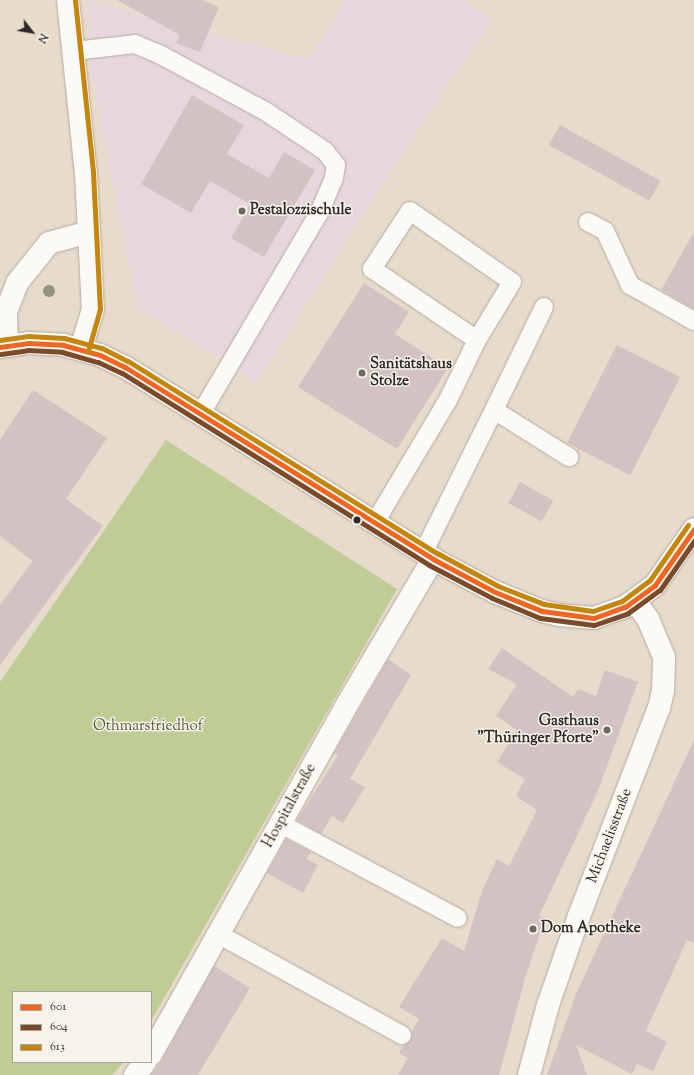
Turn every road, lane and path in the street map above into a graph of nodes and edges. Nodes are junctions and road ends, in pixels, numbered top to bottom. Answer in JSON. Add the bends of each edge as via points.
{"nodes":[{"id":1,"x":68,"y":0,"type":"edge"},
{"id":2,"x":74,"y":51,"type":"junction"},
{"id":3,"x":588,"y":222,"type":"dead end"},
{"id":4,"x":89,"y":232,"type":"junction"},
{"id":5,"x":544,"y":307,"type":"dead end"},
{"id":6,"x":3,"y":310,"type":"edge"},
{"id":7,"x":694,"y":321,"type":"edge"},
{"id":8,"x":477,"y":340,"type":"junction"},
{"id":9,"x":4,"y":346,"type":"edge"},
{"id":10,"x":81,"y":349,"type":"junction"},
{"id":11,"x":494,"y":410,"type":"junction"},
{"id":12,"x":200,"y":413,"type":"junction"},
{"id":13,"x":569,"y":457,"type":"dead end"},
{"id":14,"x":374,"y":524,"type":"junction"},
{"id":15,"x":694,"y":529,"type":"edge"},
{"id":16,"x":428,"y":556,"type":"junction"},
{"id":17,"x":635,"y":601,"type":"junction"},
{"id":18,"x":281,"y":824,"type":"junction"},
{"id":19,"x":458,"y":918,"type":"dead end"},
{"id":20,"x":218,"y":934,"type":"junction"},
{"id":21,"x":402,"y":1035,"type":"dead end"},
{"id":22,"x":152,"y":1052,"type":"edge"},
{"id":23,"x":145,"y":1063,"type":"edge"},
{"id":24,"x":135,"y":1075,"type":"edge"},
{"id":25,"x":529,"y":1075,"type":"edge"}],
"edges":[{"from":1,"to":2,"type":"street"},
{"from":2,"to":4,"type":"street"},
{"from":2,"to":12,"type":"lane","via":[[135,44],[159,54],[265,111],[325,151],[336,165],[334,178],[319,213]]},
{"from":3,"to":7,"type":"lane","via":[[605,231],[630,285]]},
{"from":4,"to":6,"type":"street","via":[[49,243],[17,283]]},
{"from":4,"to":10,"type":"street","via":[[93,309]]},
{"from":5,"to":11,"type":"lane"},
{"from":6,"to":9,"type":"street"},
{"from":8,"to":8,"type":"lane","via":[[512,282],[410,210],[372,269]]},
{"from":8,"to":14,"type":"lane","via":[[448,400]]},
{"from":9,"to":10,"type":"street","via":[[51,344]]},
{"from":10,"to":12,"type":"street","via":[[125,367]]},
{"from":11,"to":13,"type":"lane"},
{"from":11,"to":16,"type":"lane"},
{"from":12,"to":14,"type":"street"},
{"from":14,"to":16,"type":"street"},
{"from":15,"to":17,"type":"street","via":[[668,570]]},
{"from":16,"to":17,"type":"street","via":[[511,599],[559,616],[594,618]]},
{"from":16,"to":18,"type":"street","name":"Hospitalstraße"},
{"from":17,"to":25,"type":"street","name":"Michaelisstraße","via":[[648,619],[664,657],[663,690],[659,708],[579,916],[548,1005]]},
{"from":18,"to":19,"type":"lane"},
{"from":18,"to":20,"type":"street","name":"Hospitalstraße"},
{"from":20,"to":21,"type":"lane"},
{"from":20,"to":22,"type":"street","name":"Hospitalstraße"},
{"from":23,"to":24,"type":"street"}]}
